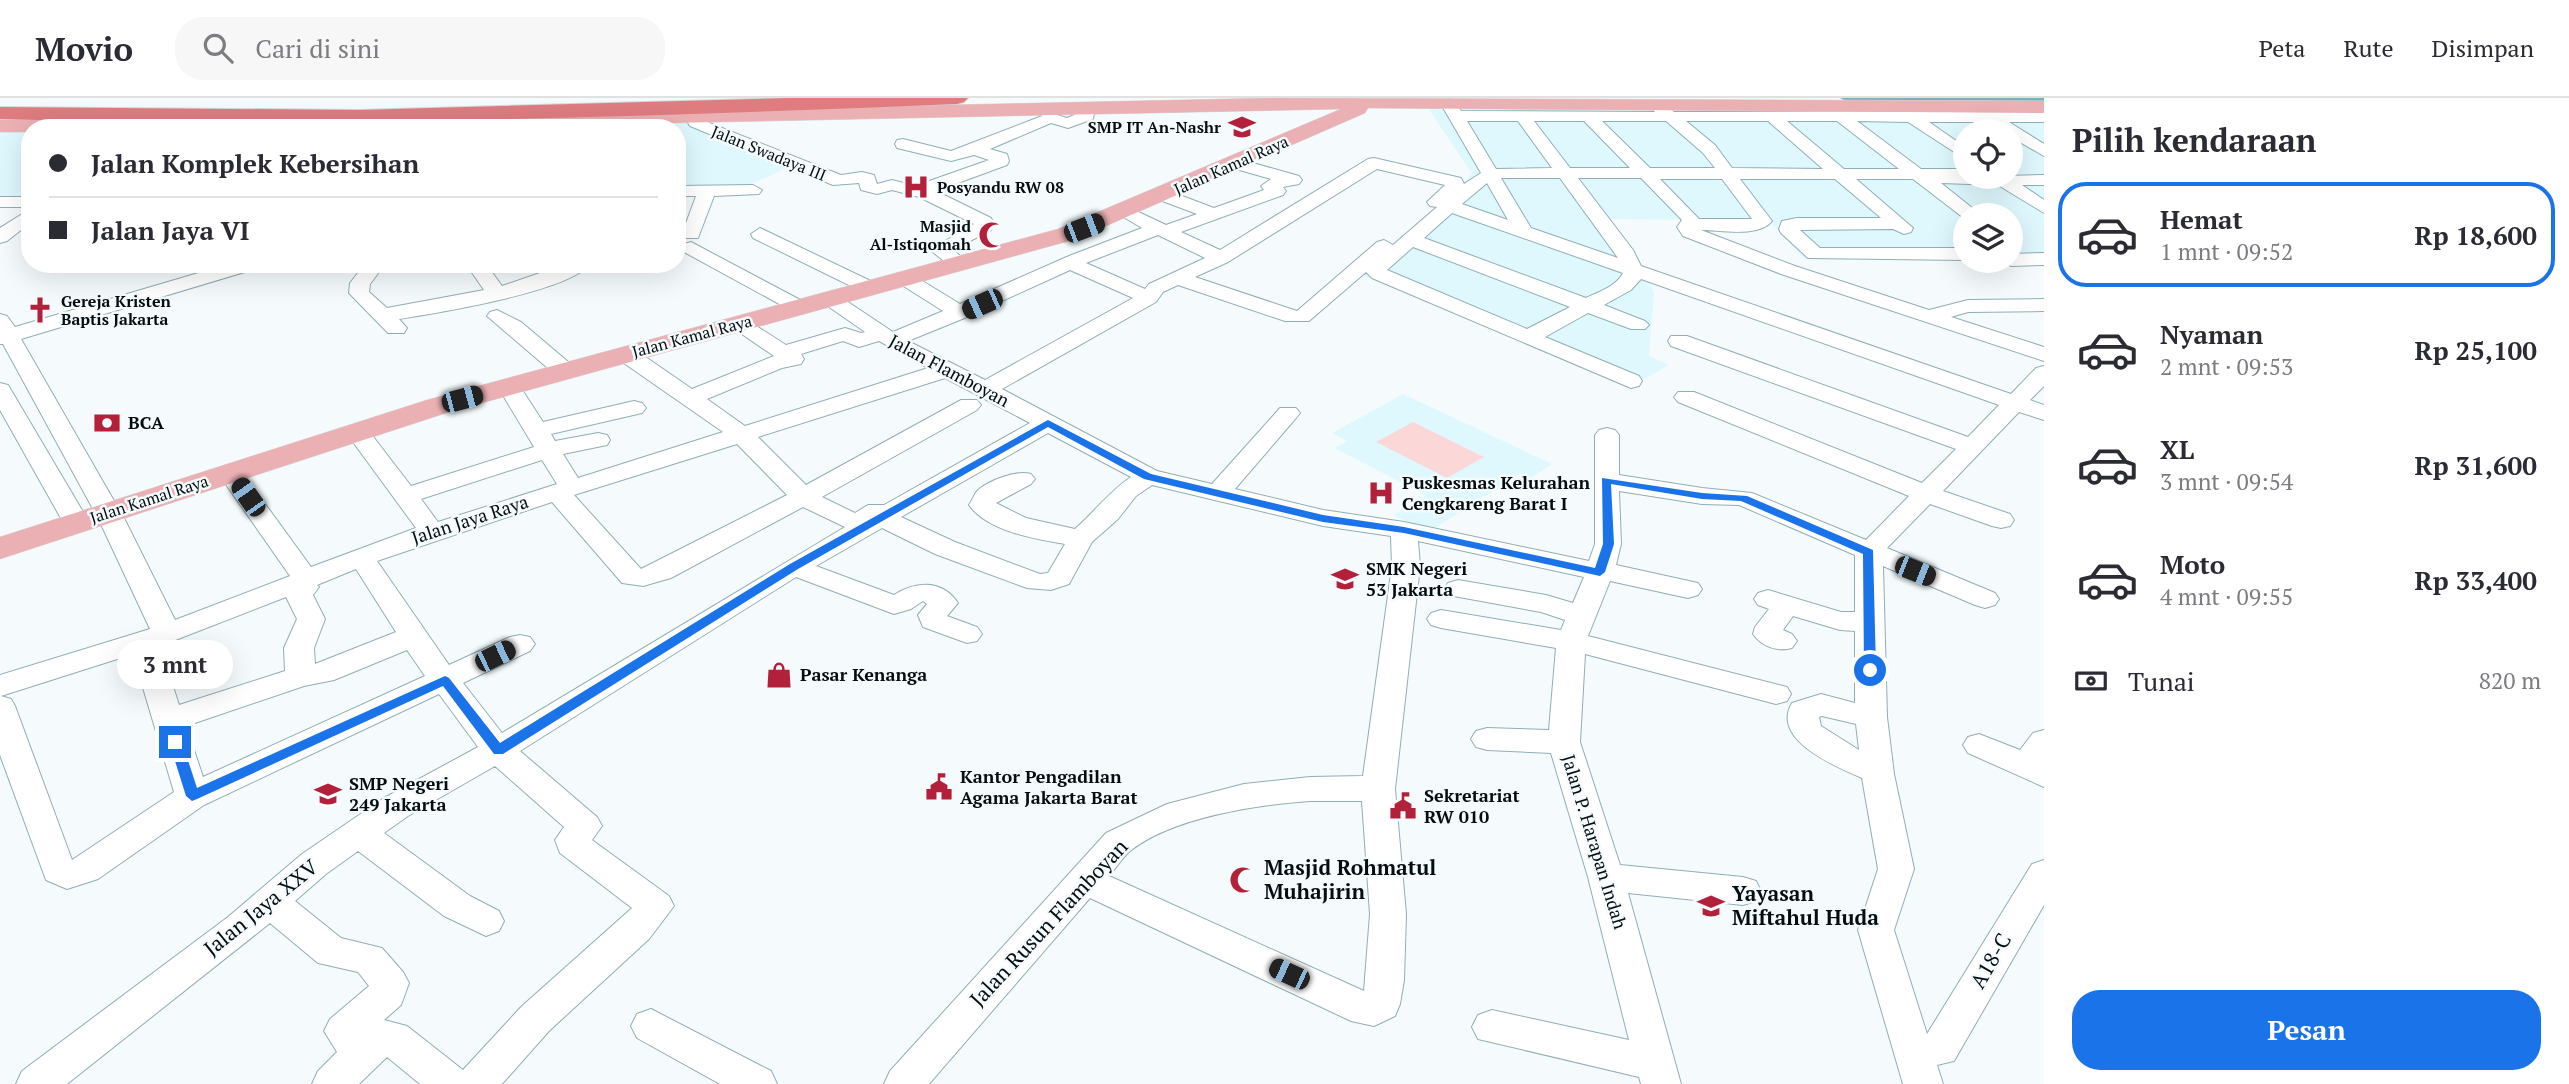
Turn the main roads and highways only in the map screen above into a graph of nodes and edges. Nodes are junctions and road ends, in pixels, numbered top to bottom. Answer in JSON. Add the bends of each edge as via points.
{"nodes":[{"id":1,"x":372,"y":98,"type":"edge"},
{"id":2,"x":510,"y":98,"type":"edge"},
{"id":3,"x":759,"y":98,"type":"edge"},
{"id":4,"x":957,"y":98,"type":"edge"},
{"id":5,"x":1314,"y":98,"type":"edge"},
{"id":6,"x":0,"y":99,"type":"edge"},
{"id":7,"x":299,"y":102,"type":"junction"},
{"id":8,"x":1375,"y":102,"type":"junction"},
{"id":9,"x":0,"y":104,"type":"edge"},
{"id":10,"x":1160,"y":106,"type":"junction"},
{"id":11,"x":1448,"y":106,"type":"edge"},
{"id":12,"x":2044,"y":107,"type":"edge"},
{"id":13,"x":0,"y":113,"type":"edge"},
{"id":14,"x":95,"y":115,"type":"junction"},
{"id":15,"x":0,"y":119,"type":"edge"},
{"id":16,"x":543,"y":119,"type":"edge"},
{"id":17,"x":0,"y":126,"type":"edge"},
{"id":18,"x":21,"y":126,"type":"edge"},
{"id":19,"x":0,"y":548,"type":"edge"}],
"edges":[{"from":1,"to":7,"type":"highway"},
{"from":2,"to":7,"type":"highway"},
{"from":3,"to":9,"type":"highway","via":[[324,107]]},
{"from":4,"to":14,"type":"highway","via":[[569,112]]},
{"from":5,"to":10,"type":"main road"},
{"from":6,"to":7,"type":"highway"},
{"from":8,"to":10,"type":"main road"},
{"from":8,"to":11,"type":"main road"},
{"from":8,"to":19,"type":"main road","name":"Jalan Kamal Raya","via":[[1066,234],[357,431]]},
{"from":10,"to":16,"type":"main road","via":[[1049,114]]},
{"from":11,"to":12,"type":"main road","via":[[1993,112]]},
{"from":13,"to":14,"type":"highway"},
{"from":14,"to":15,"type":"highway"},
{"from":17,"to":18,"type":"main road"}]}
